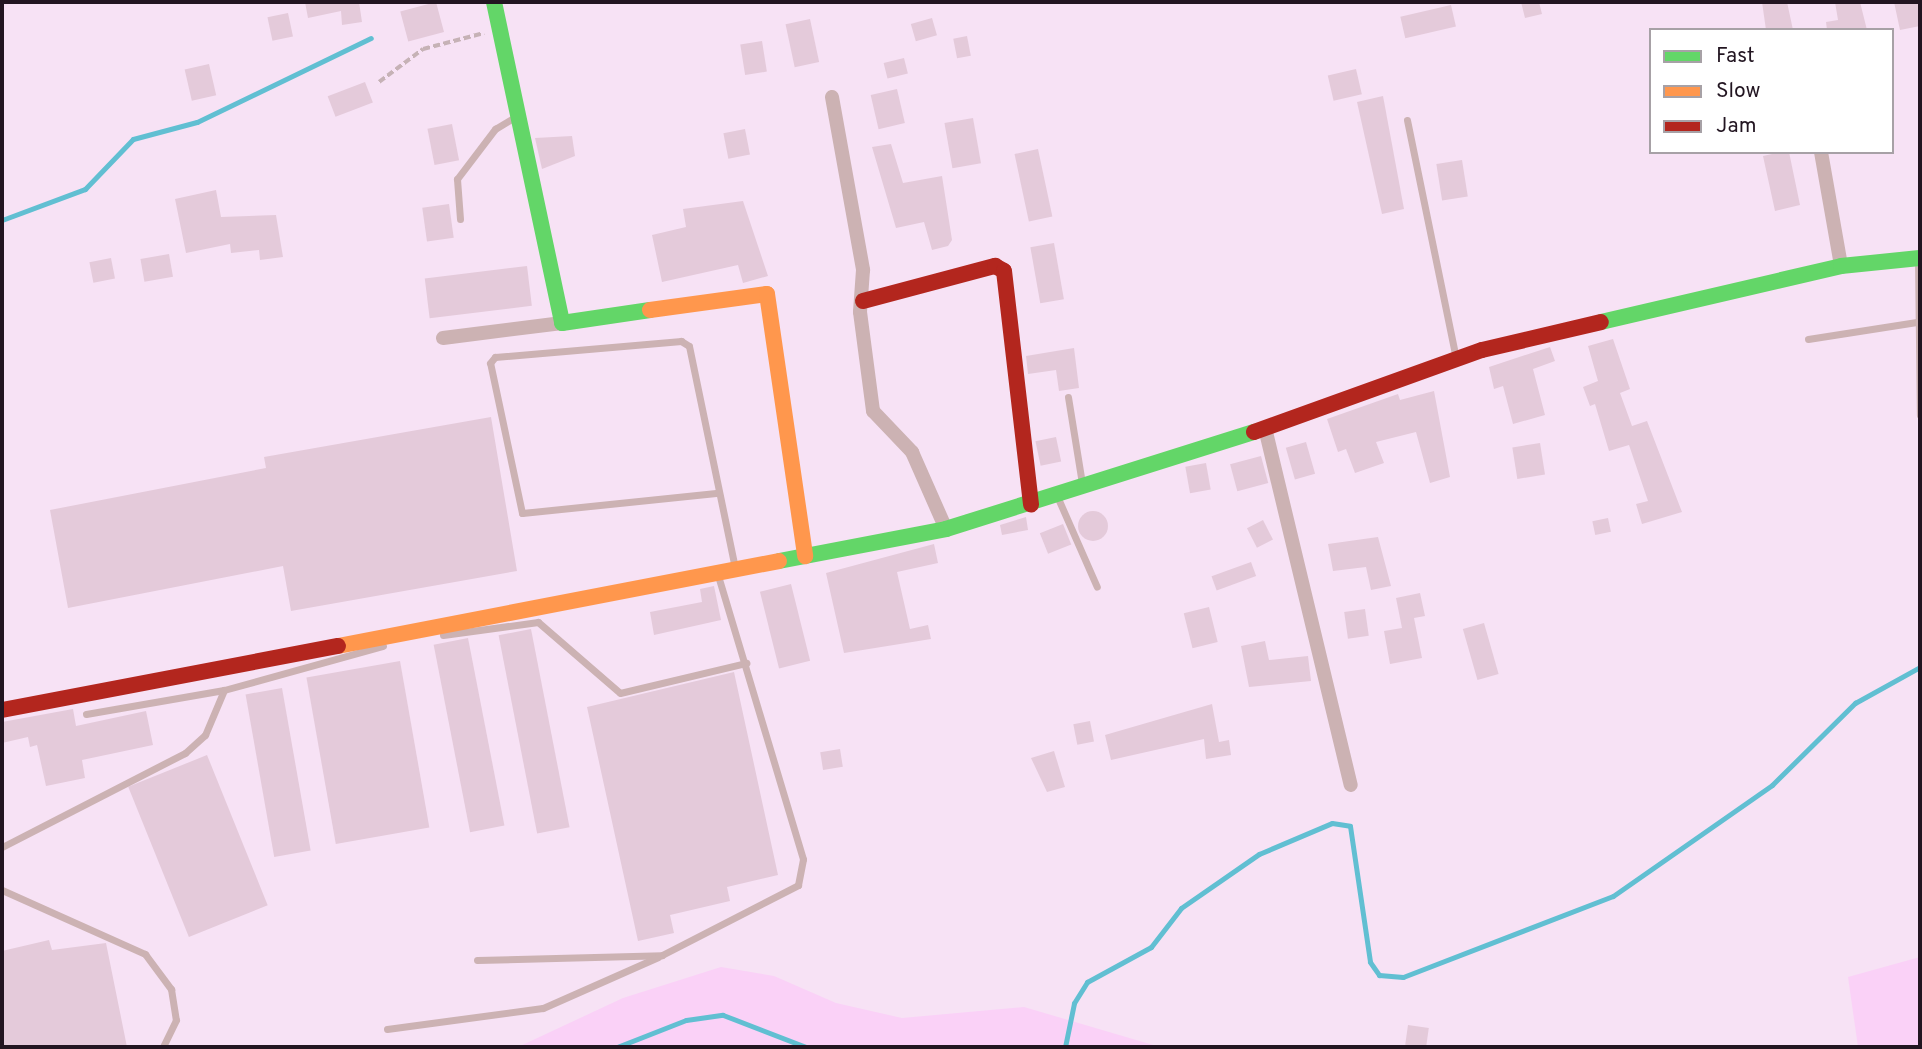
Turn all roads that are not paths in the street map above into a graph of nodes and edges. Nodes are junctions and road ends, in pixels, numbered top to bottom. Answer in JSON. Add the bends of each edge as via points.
{"nodes":[{"id":1,"x":494,"y":2,"type":"edge"},
{"id":2,"x":832,"y":97,"type":"dead end"},
{"id":3,"x":518,"y":116,"type":"junction"},
{"id":4,"x":1407,"y":120,"type":"dead end"},
{"id":5,"x":1821,"y":154,"type":"edge"},
{"id":6,"x":460,"y":219,"type":"dead end"},
{"id":7,"x":1919,"y":258,"type":"edge"},
{"id":8,"x":1841,"y":266,"type":"junction"},
{"id":9,"x":863,"y":301,"type":"junction"},
{"id":10,"x":1917,"y":321,"type":"junction"},
{"id":11,"x":562,"y":323,"type":"junction"},
{"id":12,"x":443,"y":338,"type":"dead end"},
{"id":13,"x":1808,"y":339,"type":"dead end"},
{"id":14,"x":1456,"y":359,"type":"junction"},
{"id":15,"x":1068,"y":397,"type":"dead end"},
{"id":16,"x":1920,"y":415,"type":"edge"},
{"id":17,"x":1265,"y":428,"type":"junction"},
{"id":18,"x":1083,"y":487,"type":"junction"},
{"id":19,"x":716,"y":493,"type":"junction"},
{"id":20,"x":1057,"y":496,"type":"junction"},
{"id":21,"x":1031,"y":504,"type":"junction"},
{"id":22,"x":946,"y":529,"type":"junction"},
{"id":23,"x":804,"y":556,"type":"junction"},
{"id":24,"x":736,"y":569,"type":"junction"},
{"id":25,"x":717,"y":573,"type":"junction"},
{"id":26,"x":1097,"y":587,"type":"dead end"},
{"id":27,"x":746,"y":663,"type":"junction"},
{"id":28,"x":224,"y":690,"type":"junction"},
{"id":29,"x":2,"y":710,"type":"edge"},
{"id":30,"x":86,"y":714,"type":"dead end"},
{"id":31,"x":1351,"y":785,"type":"dead end"},
{"id":32,"x":2,"y":847,"type":"edge"},
{"id":33,"x":2,"y":890,"type":"edge"},
{"id":34,"x":662,"y":955,"type":"junction"},
{"id":35,"x":477,"y":960,"type":"dead end"},
{"id":36,"x":387,"y":1029,"type":"dead end"},
{"id":37,"x":163,"y":1047,"type":"edge"}],
"edges":[{"from":1,"to":3,"type":"street"},
{"from":2,"to":9,"type":"street"},
{"from":3,"to":6,"type":"lane","via":[[495,129],[457,179],[453,192]]},
{"from":3,"to":11,"type":"street"},
{"from":4,"to":14,"type":"lane"},
{"from":5,"to":8,"type":"street"},
{"from":7,"to":8,"type":"street"},
{"from":7,"to":10,"type":"lane"},
{"from":8,"to":14,"type":"street"},
{"from":9,"to":21,"type":"street","via":[[995,266],[1004,271]]},
{"from":9,"to":22,"type":"street","via":[[873,411],[912,452]]},
{"from":10,"to":13,"type":"lane"},
{"from":10,"to":16,"type":"lane"},
{"from":11,"to":12,"type":"street"},
{"from":11,"to":23,"type":"street","via":[[767,294]]},
{"from":14,"to":17,"type":"street"},
{"from":15,"to":18,"type":"lane"},
{"from":17,"to":18,"type":"street"},
{"from":17,"to":31,"type":"street"},
{"from":18,"to":20,"type":"street"},
{"from":19,"to":19,"type":"lane","via":[[694,357],[681,341],[490,363],[522,513]]},
{"from":19,"to":24,"type":"lane"},
{"from":20,"to":21,"type":"street"},
{"from":20,"to":26,"type":"lane"},
{"from":21,"to":22,"type":"street"},
{"from":22,"to":23,"type":"street"},
{"from":23,"to":24,"type":"street"},
{"from":24,"to":25,"type":"street"},
{"from":25,"to":27,"type":"lane"},
{"from":25,"to":29,"type":"street"},
{"from":27,"to":28,"type":"lane","via":[[620,692],[548,629],[525,621],[386,645]]},
{"from":27,"to":34,"type":"lane","via":[[803,859],[802,876],[790,892]]},
{"from":28,"to":30,"type":"lane"},
{"from":28,"to":32,"type":"lane","via":[[205,735],[185,753]]},
{"from":33,"to":37,"type":"lane","via":[[145,954],[171,989],[176,1020]]},
{"from":34,"to":35,"type":"lane"},
{"from":34,"to":36,"type":"lane","via":[[543,1008]]}]}
